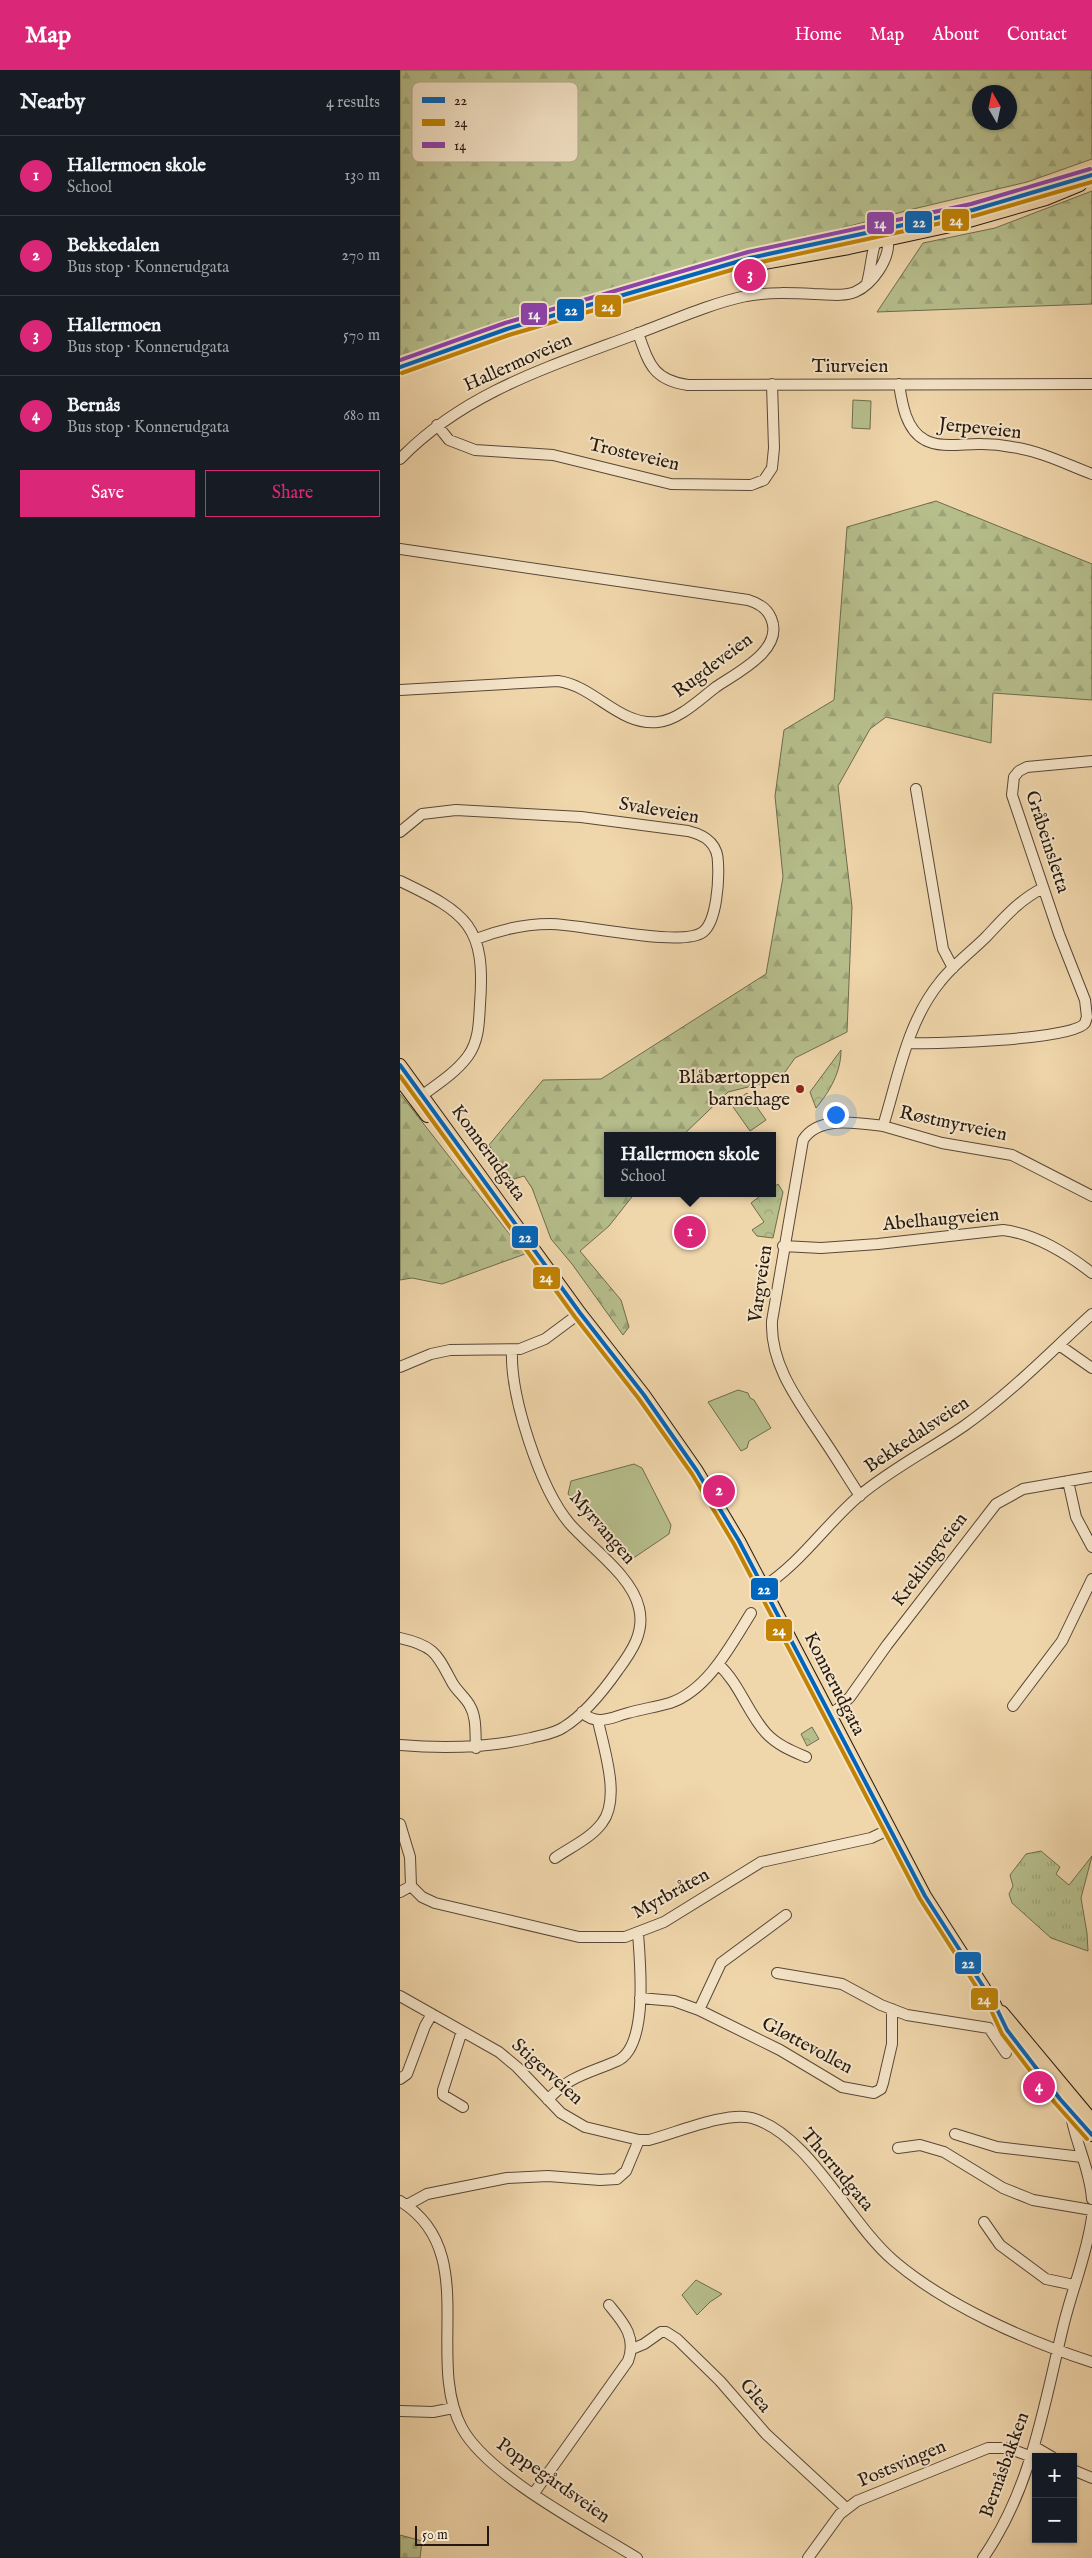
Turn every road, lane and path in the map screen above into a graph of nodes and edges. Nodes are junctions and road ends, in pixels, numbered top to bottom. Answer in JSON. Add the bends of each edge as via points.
{"nodes":[{"id":1,"x":1092,"y":176,"type":"edge"},
{"id":2,"x":884,"y":236,"type":"junction"},
{"id":3,"x":873,"y":243,"type":"junction"},
{"id":4,"x":718,"y":268,"type":"junction"},
{"id":5,"x":867,"y":283,"type":"junction"},
{"id":6,"x":638,"y":333,"type":"junction"},
{"id":7,"x":413,"y":363,"type":"junction"},
{"id":8,"x":400,"y":367,"type":"edge"},
{"id":9,"x":400,"y":371,"type":"edge"},
{"id":10,"x":772,"y":384,"type":"junction"},
{"id":11,"x":899,"y":384,"type":"junction"},
{"id":12,"x":1092,"y":384,"type":"edge"},
{"id":13,"x":437,"y":425,"type":"junction"},
{"id":14,"x":400,"y":459,"type":"edge"},
{"id":15,"x":1092,"y":474,"type":"edge"},
{"id":16,"x":400,"y":549,"type":"edge"},
{"id":17,"x":400,"y":690,"type":"edge"},
{"id":18,"x":1092,"y":761,"type":"edge"},
{"id":19,"x":916,"y":789,"type":"dead end"},
{"id":20,"x":400,"y":832,"type":"edge"},
{"id":21,"x":400,"y":881,"type":"edge"},
{"id":22,"x":1043,"y":888,"type":"junction"},
{"id":23,"x":476,"y":939,"type":"junction"},
{"id":24,"x":953,"y":968,"type":"junction"},
{"id":25,"x":909,"y":1043,"type":"junction"},
{"id":26,"x":400,"y":1065,"type":"edge"},
{"id":27,"x":400,"y":1080,"type":"edge"},
{"id":28,"x":419,"y":1098,"type":"junction"},
{"id":29,"x":883,"y":1126,"type":"junction"},
{"id":30,"x":1092,"y":1196,"type":"edge"},
{"id":31,"x":783,"y":1246,"type":"junction"},
{"id":32,"x":1092,"y":1273,"type":"edge"},
{"id":33,"x":580,"y":1313,"type":"junction"},
{"id":34,"x":1092,"y":1314,"type":"edge"},
{"id":35,"x":1059,"y":1345,"type":"junction"},
{"id":36,"x":512,"y":1350,"type":"junction"},
{"id":37,"x":400,"y":1367,"type":"edge"},
{"id":38,"x":1092,"y":1368,"type":"edge"},
{"id":39,"x":1092,"y":1477,"type":"edge"},
{"id":40,"x":1068,"y":1481,"type":"junction"},
{"id":41,"x":860,"y":1496,"type":"junction"},
{"id":42,"x":1092,"y":1547,"type":"edge"},
{"id":43,"x":1092,"y":1578,"type":"edge"},
{"id":44,"x":763,"y":1587,"type":"junction"},
{"id":45,"x":751,"y":1613,"type":"dead end"},
{"id":46,"x":400,"y":1638,"type":"edge"},
{"id":47,"x":718,"y":1664,"type":"junction"},
{"id":48,"x":1013,"y":1706,"type":"dead end"},
{"id":49,"x":582,"y":1712,"type":"junction"},
{"id":50,"x":828,"y":1714,"type":"junction"},
{"id":51,"x":598,"y":1721,"type":"junction"},
{"id":52,"x":400,"y":1745,"type":"edge"},
{"id":53,"x":476,"y":1748,"type":"junction"},
{"id":54,"x":806,"y":1757,"type":"dead end"},
{"id":55,"x":400,"y":1824,"type":"edge"},
{"id":56,"x":888,"y":1830,"type":"junction"},
{"id":57,"x":555,"y":1858,"type":"dead end"},
{"id":58,"x":411,"y":1886,"type":"junction"},
{"id":59,"x":400,"y":1892,"type":"edge"},
{"id":60,"x":786,"y":1914,"type":"dead end"},
{"id":61,"x":638,"y":1933,"type":"junction"},
{"id":62,"x":777,"y":1973,"type":"dead end"},
{"id":63,"x":400,"y":1996,"type":"edge"},
{"id":64,"x":640,"y":1998,"type":"junction"},
{"id":65,"x":995,"y":2005,"type":"junction"},
{"id":66,"x":892,"y":2009,"type":"junction"},
{"id":67,"x":699,"y":2010,"type":"junction"},
{"id":68,"x":432,"y":2014,"type":"junction"},
{"id":69,"x":462,"y":2031,"type":"junction"},
{"id":70,"x":1006,"y":2053,"type":"dead end"},
{"id":71,"x":400,"y":2079,"type":"edge"},
{"id":72,"x":548,"y":2100,"type":"junction"},
{"id":73,"x":463,"y":2107,"type":"dead end"},
{"id":74,"x":1070,"y":2109,"type":"junction"},
{"id":75,"x":1092,"y":2120,"type":"edge"},
{"id":76,"x":955,"y":2134,"type":"dead end"},
{"id":77,"x":1092,"y":2135,"type":"edge"},
{"id":78,"x":640,"y":2140,"type":"junction"},
{"id":79,"x":898,"y":2148,"type":"dead end"},
{"id":80,"x":1082,"y":2157,"type":"junction"},
{"id":81,"x":1092,"y":2199,"type":"edge"},
{"id":82,"x":403,"y":2203,"type":"edge"},
{"id":83,"x":1092,"y":2210,"type":"edge"},
{"id":84,"x":1092,"y":2217,"type":"edge"},
{"id":85,"x":984,"y":2222,"type":"dead end"},
{"id":86,"x":1074,"y":2285,"type":"junction"},
{"id":87,"x":609,"y":2305,"type":"dead end"},
{"id":88,"x":632,"y":2349,"type":"junction"},
{"id":89,"x":1057,"y":2352,"type":"junction"},
{"id":90,"x":1092,"y":2362,"type":"edge"},
{"id":91,"x":453,"y":2408,"type":"junction"},
{"id":92,"x":400,"y":2411,"type":"edge"},
{"id":93,"x":1033,"y":2452,"type":"junction"},
{"id":94,"x":1037,"y":2453,"type":"edge"},
{"id":95,"x":1077,"y":2472,"type":"edge"},
{"id":96,"x":1092,"y":2478,"type":"edge"},
{"id":97,"x":534,"y":2493,"type":"junction"},
{"id":98,"x":846,"y":2508,"type":"junction"},
{"id":99,"x":637,"y":2558,"type":"edge"},
{"id":100,"x":808,"y":2558,"type":"edge"},
{"id":101,"x":983,"y":2558,"type":"edge"}],
"edges":[{"from":1,"to":2,"type":"main road"},
{"from":2,"to":3,"type":"main road"},
{"from":2,"to":4,"type":"main road","via":[[799,246]]},
{"from":2,"to":5,"type":"street","name":"Hallermoveien","via":[[884,261]]},
{"from":3,"to":4,"type":"main road","via":[[742,268]]},
{"from":3,"to":5,"type":"street","via":[[874,257]]},
{"from":4,"to":7,"type":"main road","via":[[507,329]]},
{"from":5,"to":6,"type":"street","name":"Hallermoveien","via":[[860,290],[846,294],[744,297]]},
{"from":6,"to":10,"type":"street","name":"Tiurveien","via":[[652,366],[670,382],[688,385]]},
{"from":6,"to":13,"type":"street","name":"Hallermoveien","via":[[514,380]]},
{"from":7,"to":8,"type":"main road"},
{"from":7,"to":9,"type":"main road"},
{"from":10,"to":11,"type":"street","name":"Tiurveien"},
{"from":10,"to":13,"type":"street","name":"Trosteveien","via":[[772,468],[764,480],[751,485],[671,484],[553,455],[475,450],[449,440]]},
{"from":11,"to":12,"type":"street","name":"Tiurveien"},
{"from":11,"to":15,"type":"street","name":"Jerpeveien","via":[[908,422],[926,441],[1016,448]]},
{"from":13,"to":14,"type":"street","name":"Hallermoveien"},
{"from":16,"to":17,"type":"street","name":"Rugdeveien","via":[[748,600],[768,612],[773,630],[768,646],[752,662],[682,712],[657,722],[629,717],[578,685],[558,681]]},
{"from":18,"to":22,"type":"street","name":"Gråbeinsletta","via":[[1035,765],[1019,771],[1014,778],[1012,795]]},
{"from":19,"to":24,"type":"street","via":[[942,940]]},
{"from":20,"to":23,"type":"street","name":"Svaleveien","via":[[414,819],[432,811],[507,811],[680,830],[704,836],[714,845],[718,862],[713,917],[708,927],[696,936],[672,938],[549,924],[502,930]]},
{"from":21,"to":23,"type":"street","via":[[453,909]]},
{"from":22,"to":24,"type":"street","name":"Røstmyrveien","via":[[1021,900]]},
{"from":22,"to":25,"type":"street","name":"Gråbeinsletta","via":[[1085,1000],[1087,1017],[1083,1026],[1007,1039]]},
{"from":23,"to":28,"type":"street","via":[[482,979],[476,1039],[468,1056]]},
{"from":24,"to":25,"type":"street","name":"Røstmyrveien","via":[[929,997],[914,1025]]},
{"from":25,"to":29,"type":"street","name":"Røstmyrveien"},
{"from":26,"to":28,"type":"main road","name":"Konnerudgata"},
{"from":27,"to":28,"type":"main road","name":"Konnerudgata"},
{"from":28,"to":33,"type":"main road","name":"Konnerudgata"},
{"from":29,"to":30,"type":"street","name":"Røstmyrveien","via":[[942,1143],[1012,1155]]},
{"from":29,"to":31,"type":"street","name":"Vargveien","via":[[841,1123],[819,1127],[806,1135]]},
{"from":31,"to":32,"type":"street","name":"Abelhaugveien","via":[[821,1248],[878,1244],[1003,1230],[1023,1234],[1048,1245]]},
{"from":31,"to":41,"type":"street","name":"Vargveien","via":[[772,1321],[775,1351],[794,1393]]},
{"from":33,"to":36,"type":"street","via":[[541,1341]]},
{"from":33,"to":44,"type":"main road","name":"Konnerudgata","via":[[644,1395],[689,1460]]},
{"from":34,"to":35,"type":"street","name":"Bekkedalsveien"},
{"from":35,"to":38,"type":"street"},
{"from":35,"to":41,"type":"street","name":"Bekkedalsveien","via":[[996,1403],[880,1479]]},
{"from":36,"to":37,"type":"street","via":[[459,1349]]},
{"from":36,"to":49,"type":"street","name":"Myrvangen","via":[[516,1388],[544,1484],[570,1523],[622,1577],[639,1607],[640,1626],[636,1643],[616,1674]]},
{"from":39,"to":40,"type":"street","name":"Kreklingveien"},
{"from":40,"to":42,"type":"street","via":[[1076,1517]]},
{"from":40,"to":50,"type":"street","name":"Kreklingveien","via":[[1023,1490],[989,1511],[850,1697]]},
{"from":41,"to":44,"type":"street","name":"Bekkedalsveien","via":[[785,1571]]},
{"from":43,"to":48,"type":"street","via":[[1062,1641]]},
{"from":44,"to":50,"type":"main road","name":"Konnerudgata"},
{"from":45,"to":47,"type":"street"},
{"from":46,"to":53,"type":"street","via":[[432,1651],[444,1664],[475,1719]]},
{"from":47,"to":51,"type":"street","via":[[693,1689],[675,1700]]},
{"from":47,"to":54,"type":"street","via":[[734,1680],[765,1732]]},
{"from":49,"to":51,"type":"street"},
{"from":49,"to":53,"type":"street","name":"Myrvangen","via":[[555,1732]]},
{"from":50,"to":56,"type":"main road","name":"Konnerudgata"},
{"from":51,"to":57,"type":"street","via":[[610,1781],[610,1807],[602,1824]]},
{"from":52,"to":53,"type":"street","name":"Myrvangen"},
{"from":55,"to":58,"type":"street","via":[[410,1857]]},
{"from":56,"to":61,"type":"street","name":"Myrbråten","via":[[871,1838],[761,1862],[664,1922]]},
{"from":56,"to":65,"type":"main road","name":"Konnerudgata","via":[[942,1925]]},
{"from":58,"to":59,"type":"street"},
{"from":58,"to":61,"type":"street","name":"Myrbråten","via":[[422,1897],[435,1902],[554,1932],[596,1939]]},
{"from":60,"to":67,"type":"street","via":[[721,1963]]},
{"from":61,"to":64,"type":"street"},
{"from":62,"to":66,"type":"street","via":[[842,1984]]},
{"from":63,"to":68,"type":"street","name":"Stigerveien"},
{"from":64,"to":67,"type":"street","name":"Gløttevollen","via":[[674,2001]]},
{"from":64,"to":72,"type":"street","via":[[634,2043],[620,2060],[568,2080]]},
{"from":65,"to":74,"type":"main road","name":"Konnerudgata","via":[[1007,2030]]},
{"from":65,"to":75,"type":"main road","name":"Konnerudgata"},
{"from":66,"to":67,"type":"street","name":"Gløttevollen","via":[[892,2044],[883,2084],[874,2093],[842,2087],[780,2050]]},
{"from":66,"to":70,"type":"street","via":[[922,2018],[989,2028]]},
{"from":68,"to":69,"type":"street","name":"Stigerveien"},
{"from":68,"to":71,"type":"street","via":[[407,2074]]},
{"from":69,"to":72,"type":"street","name":"Stigerveien","via":[[517,2067]]},
{"from":69,"to":73,"type":"street","via":[[442,2090],[443,2095]]},
{"from":72,"to":78,"type":"street","name":"Stigerveien","via":[[561,2113],[585,2127]]},
{"from":74,"to":77,"type":"main road","name":"Konnerudgata"},
{"from":74,"to":80,"type":"street"},
{"from":76,"to":80,"type":"street","via":[[1006,2149]]},
{"from":78,"to":82,"type":"street","via":[[626,2171],[617,2179],[507,2178],[427,2194]]},
{"from":78,"to":89,"type":"street","name":"Thorrudgata","via":[[736,2116],[754,2119],[776,2129],[796,2145],[871,2238],[894,2261],[962,2305]]},
{"from":79,"to":83,"type":"street","via":[[920,2145],[944,2152],[1003,2188],[1033,2200]]},
{"from":80,"to":81,"type":"street"},
{"from":82,"to":91,"type":"street","name":"Poppegårdsveien","via":[[430,2229],[443,2258],[448,2299],[449,2390]]},
{"from":84,"to":86,"type":"street","name":"Bernåsbakken","via":[[1084,2261]]},
{"from":85,"to":86,"type":"street","via":[[1000,2245],[1046,2279]]},
{"from":86,"to":89,"type":"street","name":"Bernåsbakken"},
{"from":87,"to":88,"type":"street","via":[[624,2324]]},
{"from":88,"to":97,"type":"street","via":[[623,2369]]},
{"from":88,"to":98,"type":"street","name":"Glea","via":[[661,2332],[676,2338],[720,2381],[766,2434]]},
{"from":89,"to":90,"type":"street"},
{"from":89,"to":93,"type":"street","name":"Bernåsbakken"},
{"from":91,"to":92,"type":"street","via":[[433,2412]]},
{"from":91,"to":97,"type":"street","name":"Poppegårdsveien","via":[[476,2448],[501,2471]]},
{"from":93,"to":94,"type":"street","name":"Postsvingen"},
{"from":93,"to":98,"type":"street","name":"Postsvingen","via":[[988,2448],[876,2492]]},
{"from":93,"to":101,"type":"street","name":"Bernåsbakken","via":[[1006,2518]]},
{"from":95,"to":96,"type":"street"},
{"from":97,"to":99,"type":"street","name":"Poppegårdsveien"},
{"from":98,"to":100,"type":"street","name":"Postsvingen"}]}
